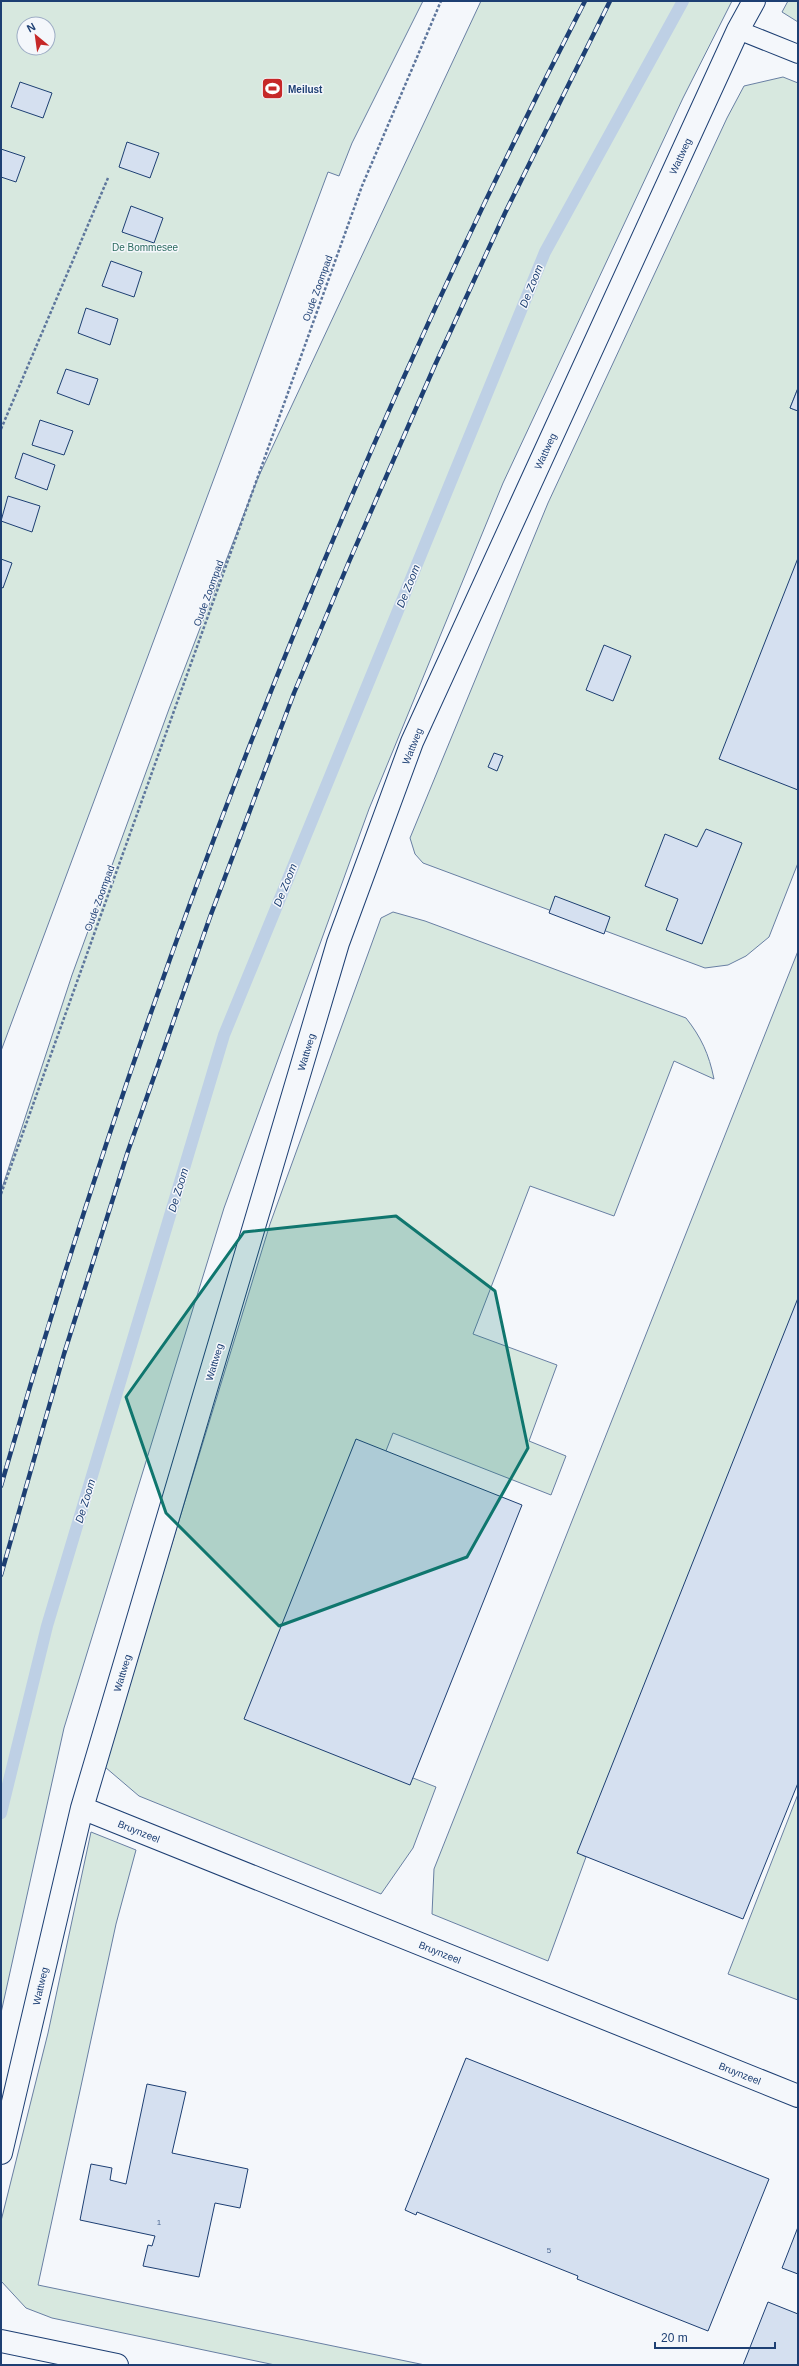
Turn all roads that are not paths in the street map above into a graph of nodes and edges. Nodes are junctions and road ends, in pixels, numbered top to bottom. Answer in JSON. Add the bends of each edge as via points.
{"nodes":[{"id":1,"x":754,"y":1,"type":"edge"},
{"id":2,"x":738,"y":30,"type":"junction"},
{"id":3,"x":798,"y":54,"type":"edge"},
{"id":4,"x":82,"y":1808,"type":"junction"},
{"id":5,"x":798,"y":2096,"type":"edge"},
{"id":6,"x":1,"y":2153,"type":"edge"},
{"id":7,"x":1,"y":2341,"type":"edge"},
{"id":8,"x":117,"y":2365,"type":"edge"}],
"edges":[{"from":1,"to":2,"type":"street","name":"Wattweg"},
{"from":2,"to":3,"type":"lane"},
{"from":2,"to":4,"type":"street","name":"Wattweg","via":[[410,749],[338,943]]},
{"from":4,"to":5,"type":"street","name":"Bruynzeel"},
{"from":4,"to":6,"type":"street","name":"Wattweg"},
{"from":7,"to":8,"type":"street"}]}
